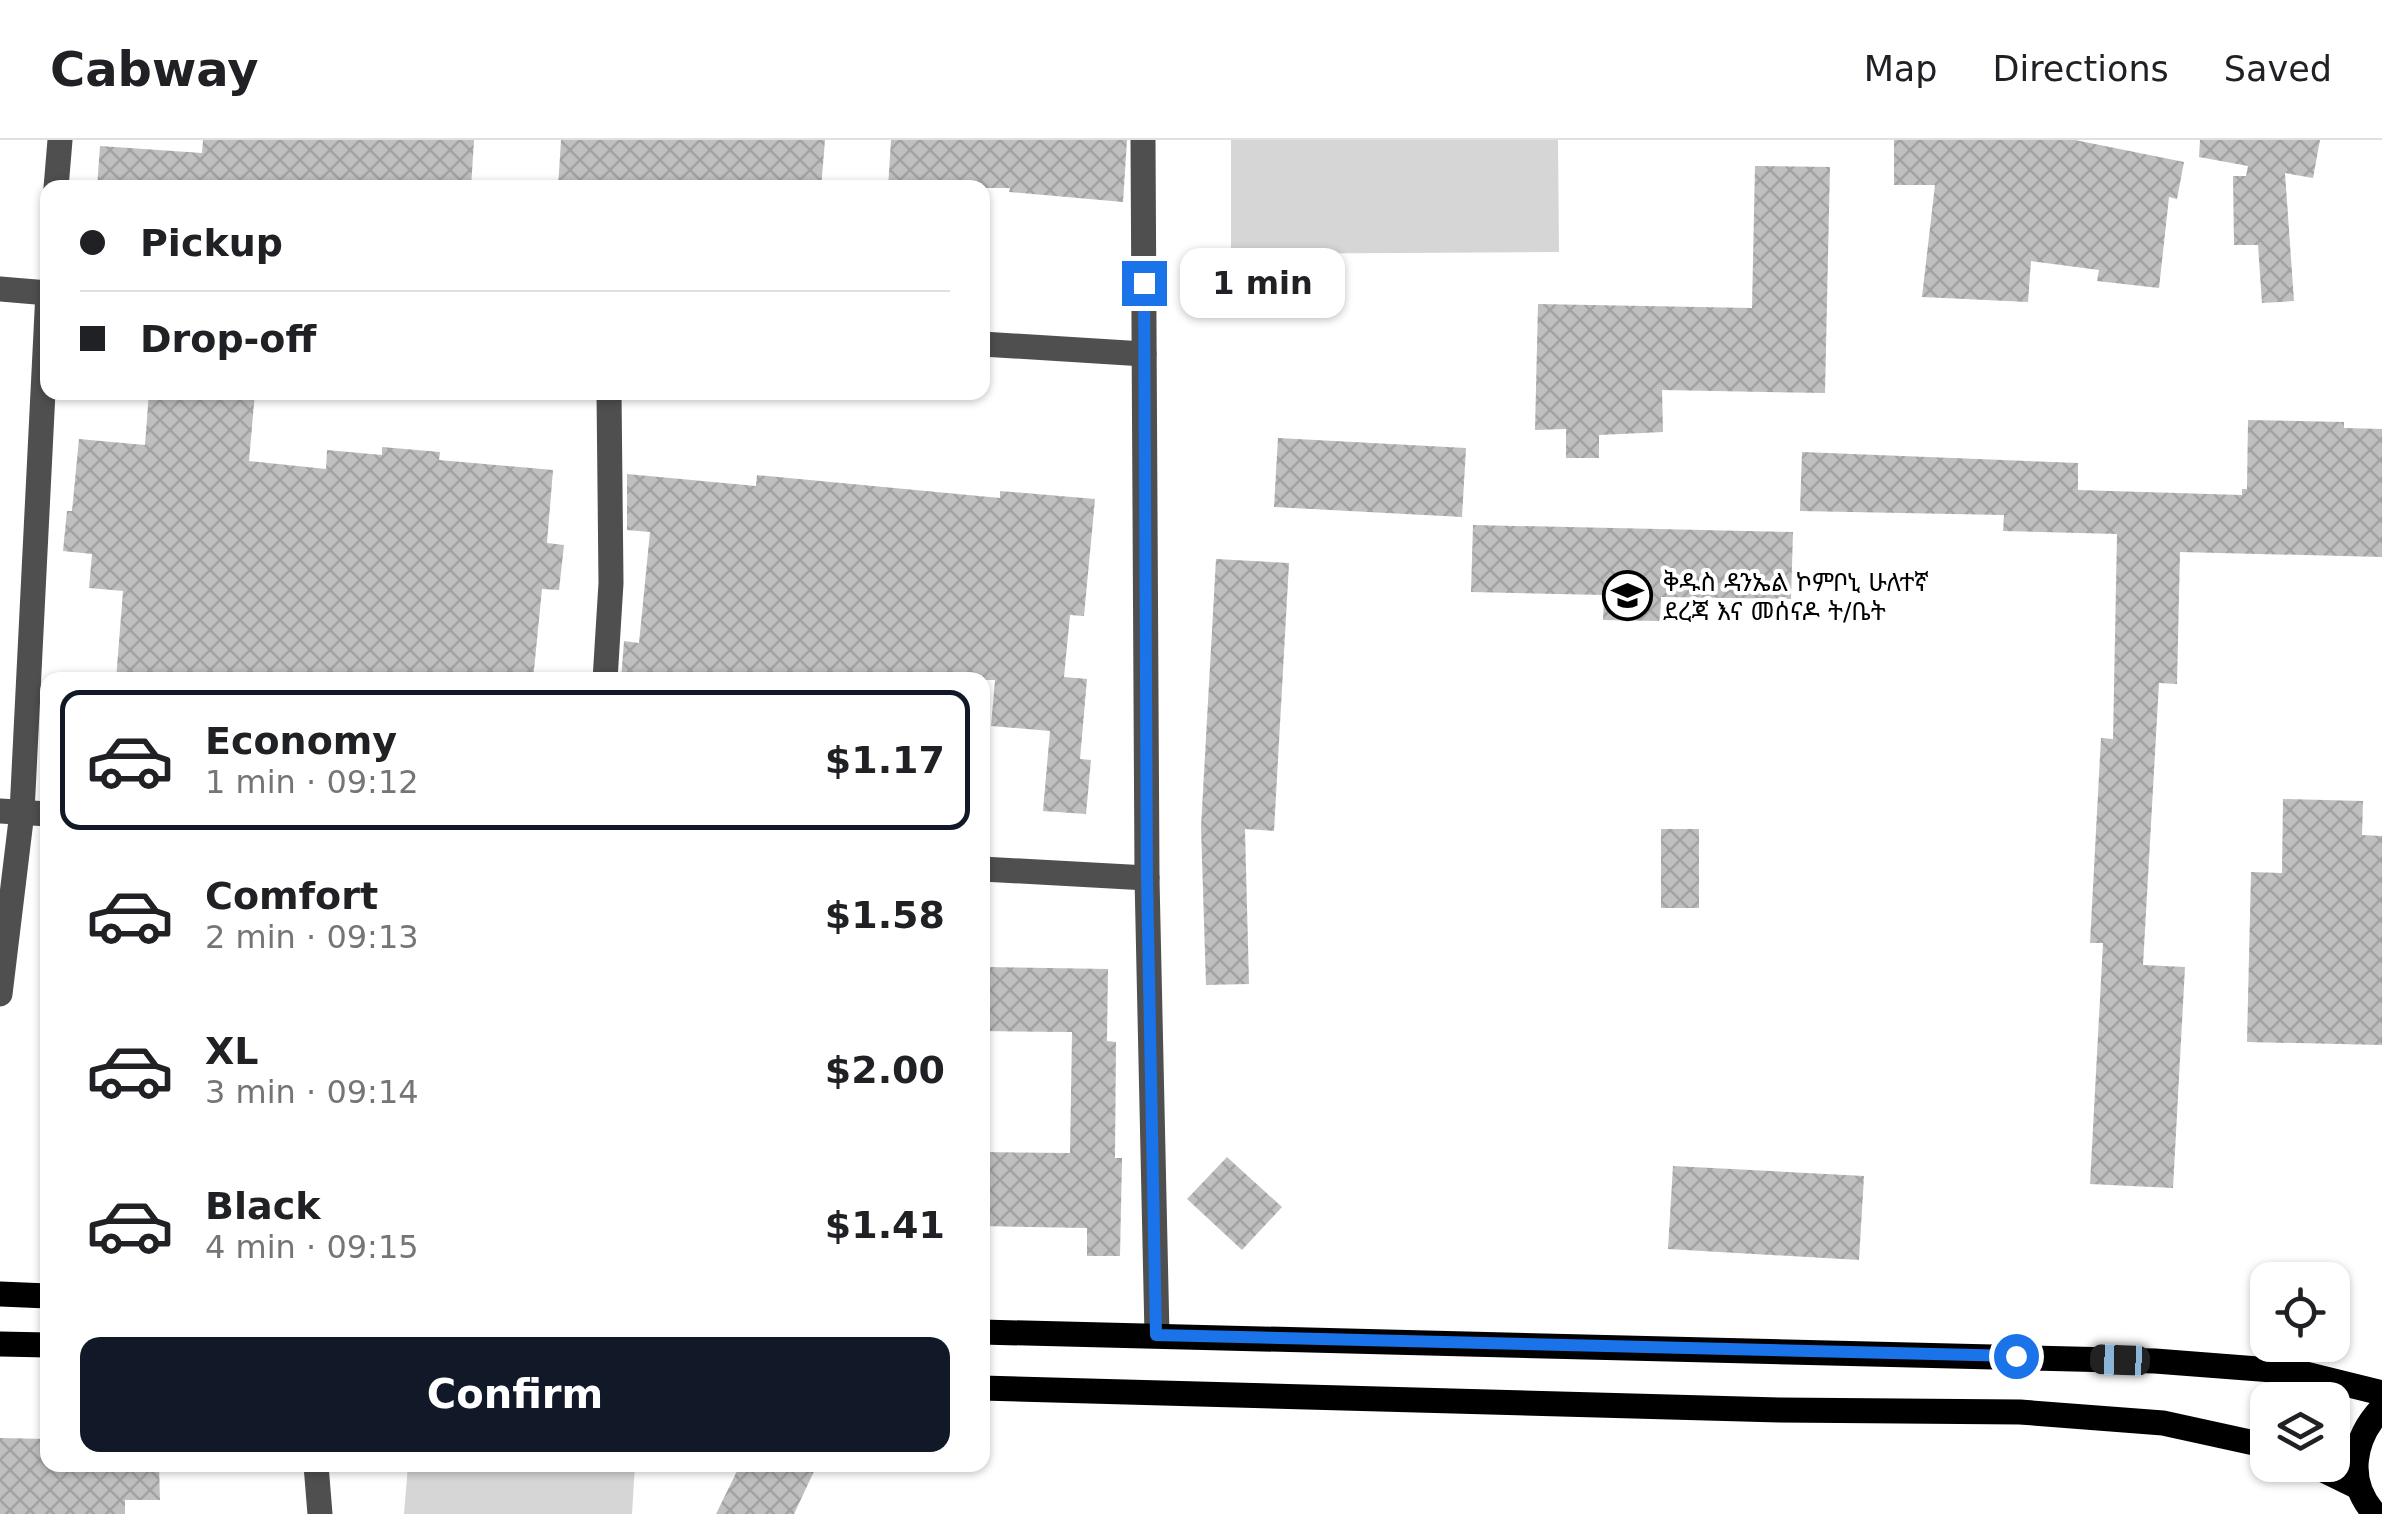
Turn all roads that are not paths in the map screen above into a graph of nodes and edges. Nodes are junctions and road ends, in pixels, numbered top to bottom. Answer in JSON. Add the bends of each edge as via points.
{"nodes":[{"id":1,"x":60,"y":140,"type":"edge"},
{"id":2,"x":1144,"y":140,"type":"edge"},
{"id":3,"x":57,"y":180,"type":"edge"},
{"id":4,"x":0,"y":289,"type":"edge"},
{"id":5,"x":40,"y":292,"type":"edge"},
{"id":6,"x":990,"y":344,"type":"edge"},
{"id":7,"x":1144,"y":354,"type":"junction"},
{"id":8,"x":43,"y":400,"type":"edge"},
{"id":9,"x":610,"y":400,"type":"edge"},
{"id":10,"x":606,"y":672,"type":"edge"},
{"id":11,"x":23,"y":812,"type":"edge"},
{"id":12,"x":990,"y":869,"type":"edge"},
{"id":13,"x":1147,"y":878,"type":"junction"},
{"id":14,"x":0,"y":994,"type":"edge"},
{"id":15,"x":0,"y":1294,"type":"edge"},
{"id":16,"x":40,"y":1296,"type":"edge"},
{"id":17,"x":990,"y":1332,"type":"edge"},
{"id":18,"x":1156,"y":1335,"type":"junction"},
{"id":19,"x":0,"y":1344,"type":"edge"},
{"id":20,"x":40,"y":1345,"type":"edge"},
{"id":21,"x":990,"y":1388,"type":"edge"},
{"id":22,"x":2382,"y":1393,"type":"edge"},
{"id":23,"x":2382,"y":1408,"type":"edge"},
{"id":24,"x":2250,"y":1442,"type":"edge"},
{"id":25,"x":317,"y":1472,"type":"edge"},
{"id":26,"x":2348,"y":1482,"type":"edge"},
{"id":27,"x":2358,"y":1487,"type":"junction"},
{"id":28,"x":320,"y":1514,"type":"edge"},
{"id":29,"x":2374,"y":1514,"type":"edge"}],
"edges":[{"from":1,"to":3,"type":"street"},
{"from":2,"to":7,"type":"street"},
{"from":4,"to":5,"type":"street"},
{"from":6,"to":7,"type":"street"},
{"from":7,"to":13,"type":"street"},
{"from":8,"to":11,"type":"street"},
{"from":9,"to":10,"type":"street"},
{"from":11,"to":14,"type":"street"},
{"from":12,"to":13,"type":"street"},
{"from":13,"to":18,"type":"street"},
{"from":15,"to":16,"type":"main road"},
{"from":17,"to":18,"type":"main road"},
{"from":18,"to":22,"type":"main road","via":[[2155,1361],[2297,1372]]},
{"from":19,"to":20,"type":"main road"},
{"from":21,"to":24,"type":"main road","via":[[2020,1412],[2163,1423]]},
{"from":23,"to":27,"type":"main road","via":[[2358,1445]]},
{"from":25,"to":28,"type":"street"},
{"from":26,"to":27,"type":"main road"},
{"from":27,"to":29,"type":"main road"}]}
